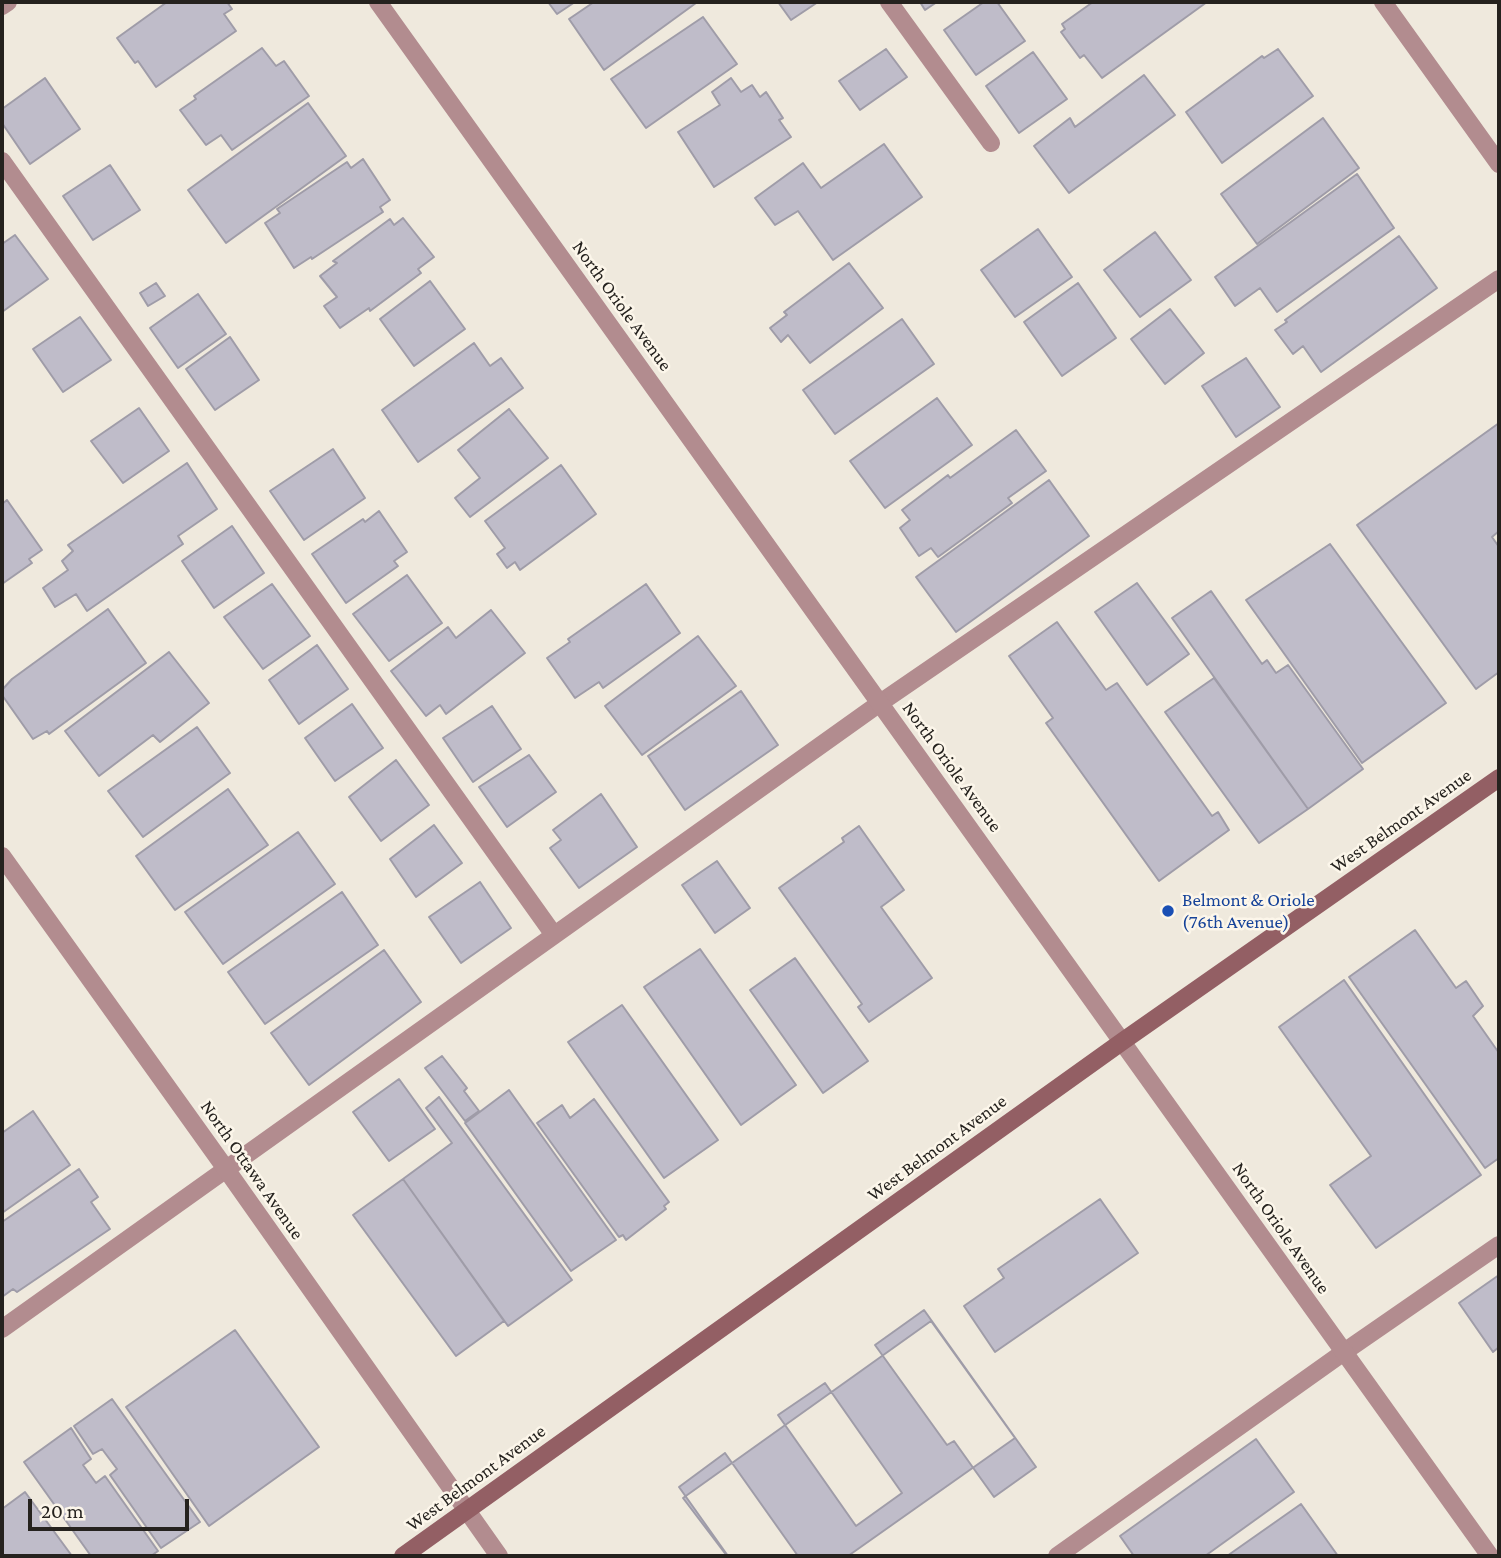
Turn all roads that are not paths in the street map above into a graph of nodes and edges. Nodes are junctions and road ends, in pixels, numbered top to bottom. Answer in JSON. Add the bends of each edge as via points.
{"nodes":[{"id":1,"x":8,"y":2,"type":"edge"},
{"id":2,"x":378,"y":2,"type":"edge"},
{"id":3,"x":888,"y":2,"type":"edge"},
{"id":4,"x":1383,"y":2,"type":"edge"},
{"id":5,"x":2,"y":6,"type":"edge"},
{"id":6,"x":990,"y":143,"type":"dead end"},
{"id":7,"x":2,"y":161,"type":"edge"},
{"id":8,"x":1499,"y":164,"type":"edge"},
{"id":9,"x":1499,"y":279,"type":"edge"},
{"id":10,"x":880,"y":702,"type":"junction"},
{"id":11,"x":1499,"y":778,"type":"edge"},
{"id":12,"x":2,"y":856,"type":"edge"},
{"id":13,"x":554,"y":935,"type":"junction"},
{"id":14,"x":1123,"y":1041,"type":"junction"},
{"id":15,"x":226,"y":1169,"type":"junction"},
{"id":16,"x":1499,"y":1245,"type":"edge"},
{"id":17,"x":2,"y":1329,"type":"edge"},
{"id":18,"x":1343,"y":1352,"type":"junction"},
{"id":19,"x":467,"y":1511,"type":"junction"},
{"id":20,"x":403,"y":1556,"type":"edge"},
{"id":21,"x":499,"y":1556,"type":"edge"},
{"id":22,"x":1057,"y":1556,"type":"edge"},
{"id":23,"x":1490,"y":1556,"type":"edge"}],
"edges":[{"from":1,"to":5,"type":"street"},
{"from":2,"to":10,"type":"street","name":"North Oriole Avenue"},
{"from":3,"to":6,"type":"street"},
{"from":4,"to":8,"type":"street"},
{"from":7,"to":13,"type":"street"},
{"from":9,"to":10,"type":"street"},
{"from":10,"to":13,"type":"street"},
{"from":10,"to":14,"type":"street","name":"North Oriole Avenue"},
{"from":11,"to":14,"type":"main road","name":"West Belmont Avenue"},
{"from":12,"to":15,"type":"street","name":"North Ottawa Avenue"},
{"from":13,"to":15,"type":"street"},
{"from":14,"to":18,"type":"street","name":"North Oriole Avenue"},
{"from":14,"to":19,"type":"main road","name":"West Belmont Avenue"},
{"from":15,"to":17,"type":"street"},
{"from":15,"to":19,"type":"street","name":"North Ottawa Avenue"},
{"from":16,"to":18,"type":"street"},
{"from":18,"to":22,"type":"street"},
{"from":18,"to":23,"type":"street","name":"North Oriole Avenue"},
{"from":19,"to":20,"type":"main road","name":"West Belmont Avenue"},
{"from":19,"to":21,"type":"street","name":"North Ottawa Avenue"}]}
